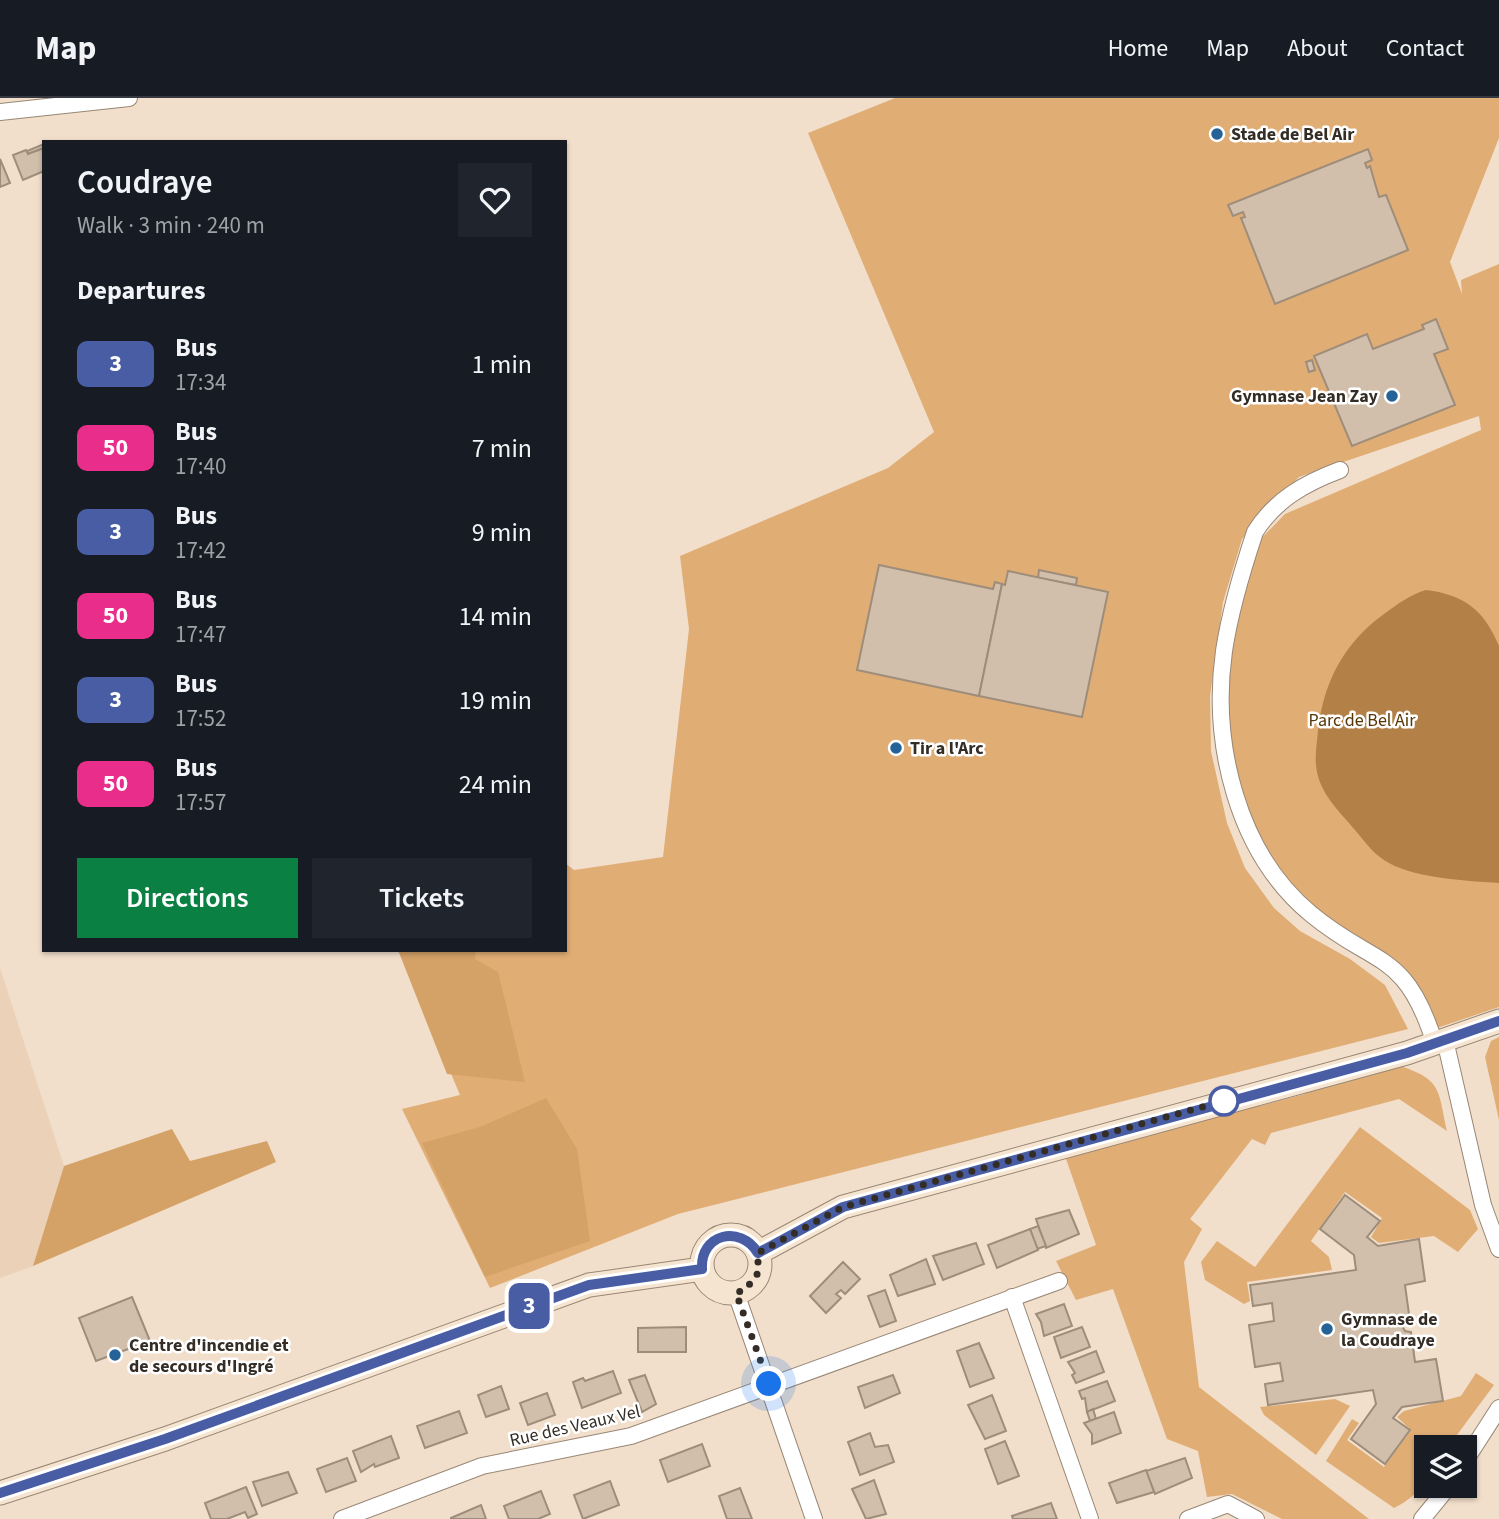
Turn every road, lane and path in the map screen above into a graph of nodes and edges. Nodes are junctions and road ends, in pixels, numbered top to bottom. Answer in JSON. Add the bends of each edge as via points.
{"nodes":[{"id":1,"x":129,"y":98,"type":"edge"},
{"id":2,"x":0,"y":112,"type":"edge"},
{"id":3,"x":1340,"y":470,"type":"dead end"},
{"id":4,"x":1499,"y":1021,"type":"edge"},
{"id":5,"x":1440,"y":1042,"type":"junction"},
{"id":6,"x":1499,"y":1249,"type":"edge"},
{"id":7,"x":758,"y":1253,"type":"junction"},
{"id":8,"x":702,"y":1269,"type":"junction"},
{"id":9,"x":1059,"y":1281,"type":"dead end"},
{"id":10,"x":736,"y":1293,"type":"junction"},
{"id":11,"x":1012,"y":1297,"type":"junction"},
{"id":12,"x":769,"y":1384,"type":"junction"},
{"id":13,"x":1499,"y":1408,"type":"edge"},
{"id":14,"x":1477,"y":1442,"type":"edge"},
{"id":15,"x":0,"y":1493,"type":"edge"},
{"id":16,"x":1439,"y":1498,"type":"edge"},
{"id":17,"x":342,"y":1519,"type":"edge"},
{"id":18,"x":814,"y":1519,"type":"edge"},
{"id":19,"x":1090,"y":1519,"type":"edge"},
{"id":20,"x":1188,"y":1519,"type":"edge"},
{"id":21,"x":1256,"y":1519,"type":"edge"},
{"id":22,"x":1422,"y":1519,"type":"edge"}],
"edges":[{"from":1,"to":2,"type":"street"},
{"from":3,"to":5,"type":"street","via":[[1276,504],[1255,532],[1224,651],[1221,705],[1227,760],[1248,826],[1278,878],[1311,914],[1389,962],[1403,976]]},
{"from":4,"to":5,"type":"street"},
{"from":5,"to":6,"type":"street"},
{"from":5,"to":7,"type":"street","via":[[843,1207]]},
{"from":7,"to":8,"type":"street","via":[[737,1235],[718,1237],[704,1250]]},
{"from":7,"to":10,"type":"street","via":[[758,1273],[746,1289]]},
{"from":8,"to":10,"type":"street","via":[[714,1288]]},
{"from":8,"to":15,"type":"street","via":[[589,1285],[165,1439]]},
{"from":9,"to":11,"type":"street","name":"Rue des Veaux Vel"},
{"from":10,"to":12,"type":"street"},
{"from":11,"to":12,"type":"street","name":"Rue des Veaux Vel"},
{"from":11,"to":19,"type":"street"},
{"from":12,"to":17,"type":"street","name":"Rue des Veaux Vel","via":[[631,1436],[482,1466]]},
{"from":12,"to":18,"type":"street"},
{"from":13,"to":14,"type":"street"},
{"from":16,"to":22,"type":"street"},
{"from":20,"to":21,"type":"street","via":[[1228,1504]]}]}
